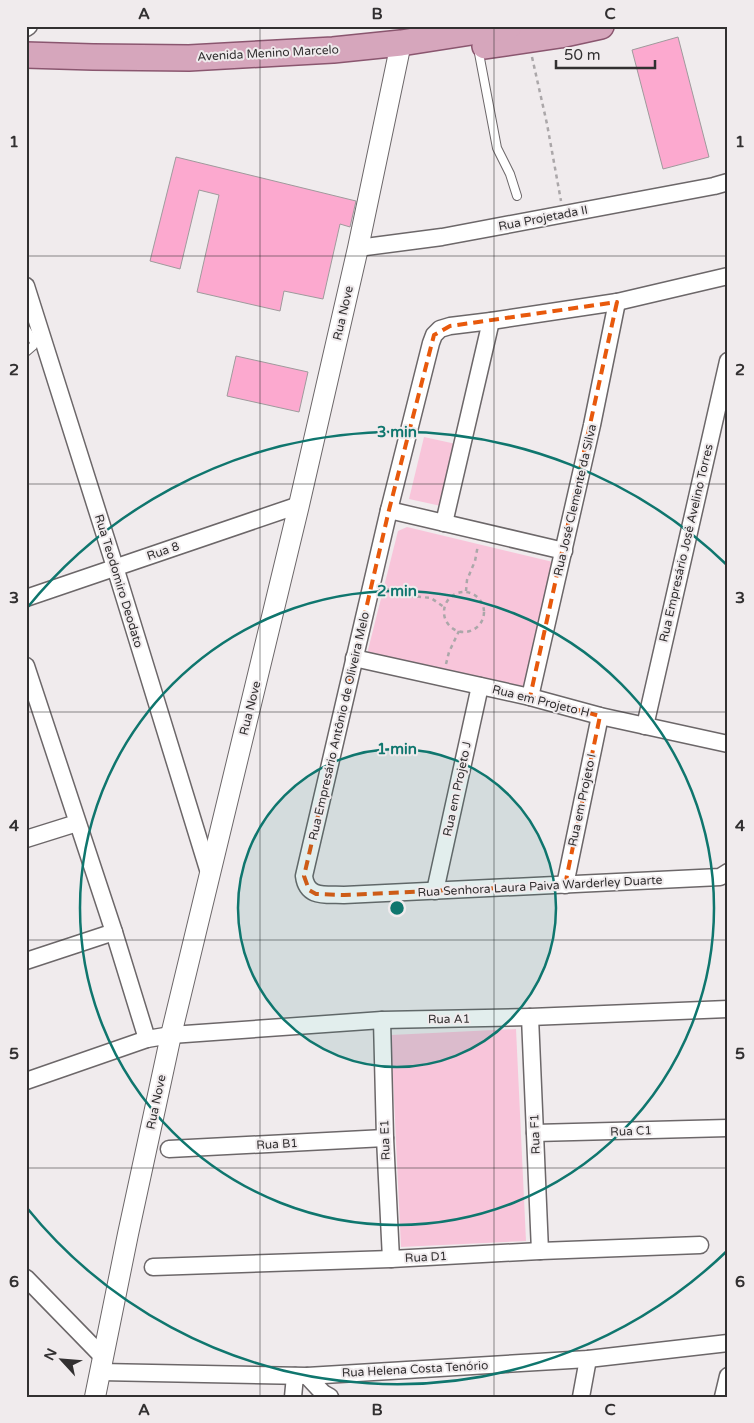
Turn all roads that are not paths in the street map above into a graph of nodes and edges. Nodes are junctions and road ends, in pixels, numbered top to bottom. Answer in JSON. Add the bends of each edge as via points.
{"nodes":[{"id":1,"x":601,"y":26,"type":"edge"},
{"id":2,"x":523,"y":32,"type":"edge"},
{"id":3,"x":26,"y":40,"type":"edge"},
{"id":4,"x":405,"y":42,"type":"edge"},
{"id":5,"x":478,"y":47,"type":"junction"},
{"id":6,"x":26,"y":55,"type":"edge"},
{"id":7,"x":728,"y":182,"type":"edge"},
{"id":8,"x":517,"y":196,"type":"dead end"},
{"id":9,"x":358,"y":248,"type":"junction"},
{"id":10,"x":728,"y":276,"type":"edge"},
{"id":11,"x":26,"y":286,"type":"edge"},
{"id":12,"x":617,"y":302,"type":"junction"},
{"id":13,"x":491,"y":321,"type":"junction"},
{"id":14,"x":26,"y":329,"type":"edge"},
{"id":15,"x":26,"y":352,"type":"edge"},
{"id":16,"x":728,"y":360,"type":"edge"},
{"id":17,"x":299,"y":505,"type":"junction"},
{"id":18,"x":389,"y":510,"type":"junction"},
{"id":19,"x":444,"y":523,"type":"junction"},
{"id":20,"x":564,"y":551,"type":"junction"},
{"id":21,"x":115,"y":567,"type":"junction"},
{"id":22,"x":26,"y":598,"type":"edge"},
{"id":23,"x":354,"y":658,"type":"junction"},
{"id":24,"x":26,"y":666,"type":"edge"},
{"id":25,"x":480,"y":686,"type":"junction"},
{"id":26,"x":530,"y":696,"type":"junction"},
{"id":27,"x":33,"y":713,"type":"edge"},
{"id":28,"x":600,"y":716,"type":"junction"},
{"id":29,"x":645,"y":726,"type":"junction"},
{"id":30,"x":728,"y":744,"type":"edge"},
{"id":31,"x":77,"y":823,"type":"junction"},
{"id":32,"x":26,"y":840,"type":"edge"},
{"id":33,"x":724,"y":874,"type":"edge"},
{"id":34,"x":210,"y":876,"type":"junction"},
{"id":35,"x":305,"y":884,"type":"joint"},
{"id":36,"x":564,"y":885,"type":"junction"},
{"id":37,"x":435,"y":891,"type":"junction"},
{"id":38,"x":114,"y":932,"type":"junction"},
{"id":39,"x":26,"y":961,"type":"edge"},
{"id":40,"x":728,"y":1010,"type":"edge"},
{"id":41,"x":530,"y":1017,"type":"junction"},
{"id":42,"x":382,"y":1020,"type":"junction"},
{"id":43,"x":171,"y":1035,"type":"junction"},
{"id":44,"x":147,"y":1039,"type":"junction"},
{"id":45,"x":26,"y":1081,"type":"edge"},
{"id":46,"x":728,"y":1128,"type":"edge"},
{"id":47,"x":535,"y":1133,"type":"junction"},
{"id":48,"x":385,"y":1138,"type":"junction"},
{"id":49,"x":169,"y":1149,"type":"dead end"},
{"id":50,"x":700,"y":1245,"type":"dead end"},
{"id":51,"x":540,"y":1251,"type":"junction"},
{"id":52,"x":390,"y":1259,"type":"junction"},
{"id":53,"x":153,"y":1267,"type":"dead end"},
{"id":54,"x":26,"y":1278,"type":"edge"},
{"id":55,"x":728,"y":1343,"type":"edge"},
{"id":56,"x":588,"y":1359,"type":"junction"},
{"id":57,"x":102,"y":1364,"type":"junction"},
{"id":58,"x":301,"y":1376,"type":"junction"},
{"id":59,"x":728,"y":1376,"type":"edge"},
{"id":60,"x":95,"y":1397,"type":"edge"},
{"id":61,"x":293,"y":1397,"type":"edge"},
{"id":62,"x":330,"y":1397,"type":"edge"},
{"id":63,"x":581,"y":1397,"type":"edge"},
{"id":64,"x":723,"y":1397,"type":"edge"}],
"edges":[{"from":1,"to":2,"type":"main road","via":[[560,35]]},
{"from":2,"to":4,"type":"main road","name":"Avenida Menino Marcelo"},
{"from":2,"to":5,"type":"main road"},
{"from":3,"to":4,"type":"main road","name":"Avenida Menino Marcelo","via":[[138,44],[338,35]]},
{"from":4,"to":5,"type":"main road"},
{"from":4,"to":6,"type":"main road","name":"Avenida Menino Marcelo","via":[[333,50],[189,58]]},
{"from":4,"to":9,"type":"street","name":"Rua Nove"},
{"from":5,"to":8,"type":"lane","via":[[497,148]]},
{"from":7,"to":9,"type":"street","name":"Rua Projetada II","via":[[442,237]]},
{"from":9,"to":17,"type":"street","name":"Rua Nove"},
{"from":10,"to":12,"type":"street"},
{"from":11,"to":21,"type":"street","name":"Rua Teodomiro Deodato"},
{"from":12,"to":13,"type":"street"},
{"from":12,"to":20,"type":"street","name":"Rua José Clemente da Silva"},
{"from":13,"to":18,"type":"street","name":"Rua Empresário Antônio de Oliveira Melo","via":[[450,326],[434,335]]},
{"from":13,"to":19,"type":"street"},
{"from":14,"to":15,"type":"lane","via":[[34,342]]},
{"from":16,"to":29,"type":"street","name":"Rua Empresário José Avelino Torres"},
{"from":17,"to":21,"type":"street","name":"Rua 8"},
{"from":17,"to":34,"type":"street","name":"Rua Nove"},
{"from":18,"to":19,"type":"street"},
{"from":18,"to":23,"type":"street","name":"Rua Empresário Antônio de Oliveira Melo"},
{"from":19,"to":20,"type":"street"},
{"from":20,"to":26,"type":"street","name":"Rua José Clemente da Silva"},
{"from":21,"to":22,"type":"street","name":"Rua 8"},
{"from":21,"to":34,"type":"street","name":"Rua Teodomiro Deodato"},
{"from":23,"to":25,"type":"street","name":"Rua em Projeto H"},
{"from":23,"to":35,"type":"street","name":"Rua Empresário Antônio de Oliveira Melo","via":[[304,876]]},
{"from":24,"to":27,"type":"street"},
{"from":25,"to":26,"type":"street","name":"Rua em Projeto H"},
{"from":25,"to":37,"type":"street","name":"Rua em Projeto J"},
{"from":26,"to":28,"type":"street","name":"Rua em Projeto H"},
{"from":27,"to":31,"type":"street"},
{"from":28,"to":29,"type":"street","name":"Rua em Projeto H"},
{"from":28,"to":36,"type":"street","name":"Rua em Projeto I"},
{"from":29,"to":30,"type":"street","name":"Rua em Projeto H"},
{"from":31,"to":32,"type":"street"},
{"from":31,"to":38,"type":"street"},
{"from":33,"to":36,"type":"street","name":"Rua Senhora Laura Paiva Warderley Duarte"},
{"from":34,"to":43,"type":"street","name":"Rua Nove"},
{"from":35,"to":37,"type":"street","name":"Rua Senhora Laura Paiva Warderley Duarte","via":[[316,894]]},
{"from":36,"to":37,"type":"street","name":"Rua Senhora Laura Paiva Warderley Duarte"},
{"from":38,"to":39,"type":"street"},
{"from":38,"to":44,"type":"street"},
{"from":40,"to":41,"type":"street","name":"Rua A1"},
{"from":41,"to":42,"type":"street","name":"Rua A1"},
{"from":41,"to":47,"type":"street","name":"Rua F1"},
{"from":42,"to":43,"type":"street","name":"Rua A1"},
{"from":42,"to":48,"type":"street","name":"Rua E1"},
{"from":43,"to":44,"type":"street","name":"Rua A1"},
{"from":43,"to":57,"type":"street","name":"Rua Nove"},
{"from":44,"to":45,"type":"street","name":"Rua A1"},
{"from":46,"to":47,"type":"street","name":"Rua C1"},
{"from":47,"to":51,"type":"street","name":"Rua F1"},
{"from":48,"to":49,"type":"street","name":"Rua B1"},
{"from":48,"to":52,"type":"street","name":"Rua E1"},
{"from":50,"to":51,"type":"street","name":"Rua D1"},
{"from":51,"to":52,"type":"street","name":"Rua D1"},
{"from":52,"to":53,"type":"street","name":"Rua D1"},
{"from":54,"to":57,"type":"street"},
{"from":55,"to":56,"type":"street","name":"Rua Helena Costa Tenório"},
{"from":56,"to":58,"type":"street","name":"Rua Helena Costa Tenório"},
{"from":56,"to":63,"type":"street"},
{"from":57,"to":58,"type":"street","name":"Rua Helena Costa Tenório"},
{"from":57,"to":60,"type":"street","name":"Rua Nove"},
{"from":58,"to":61,"type":"street"},
{"from":58,"to":62,"type":"street"},
{"from":59,"to":64,"type":"street"}]}
